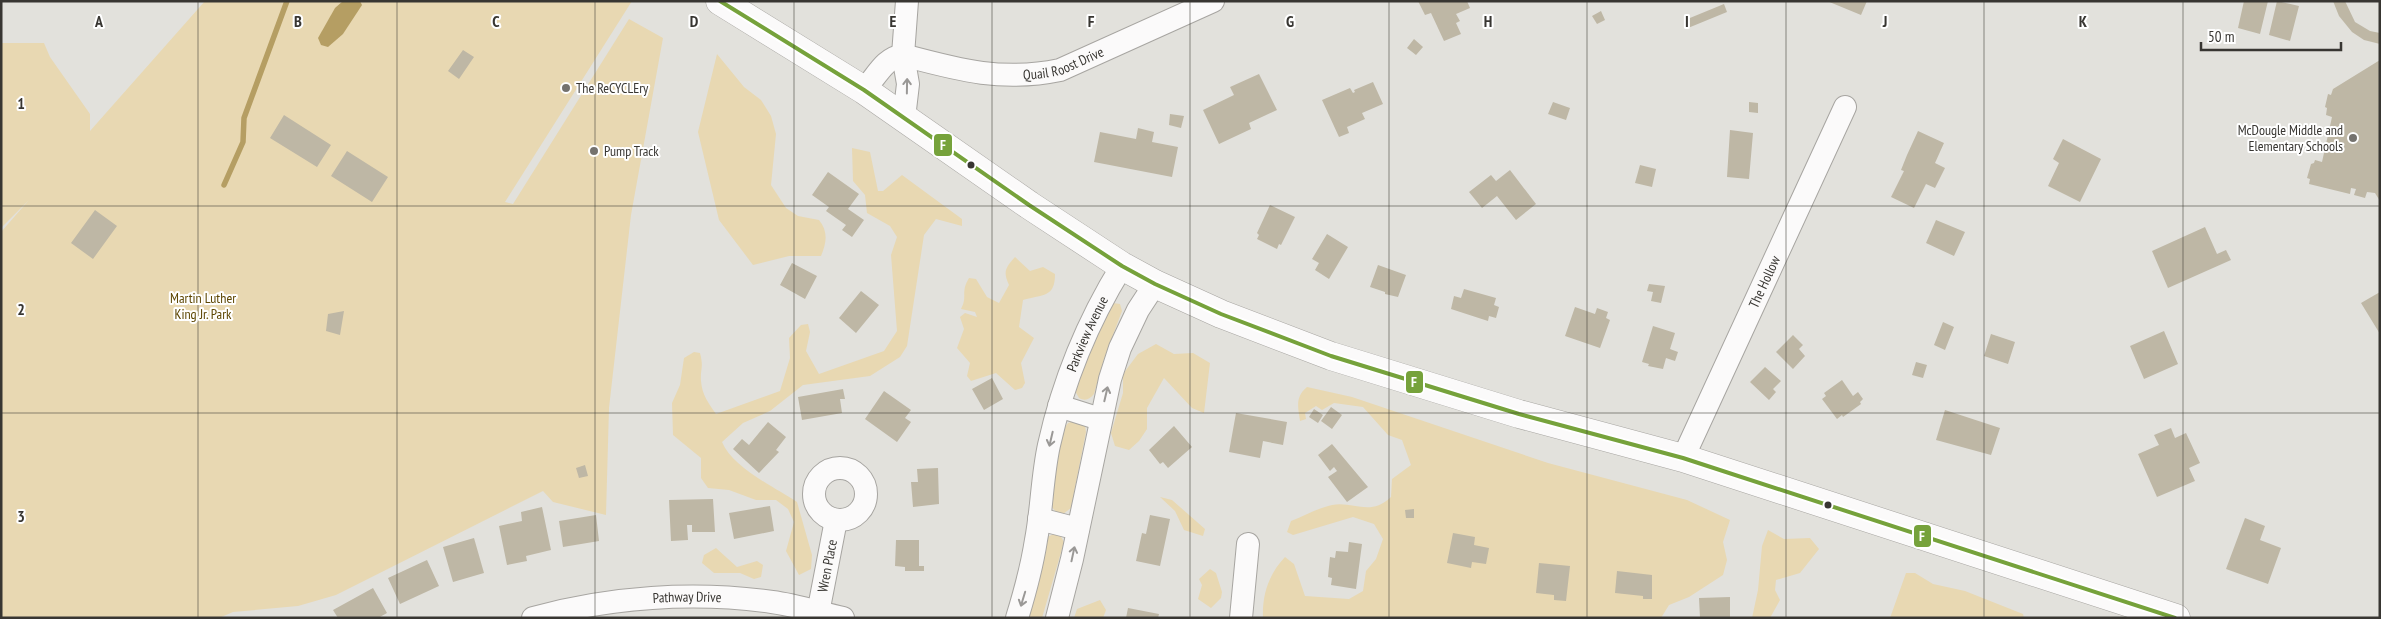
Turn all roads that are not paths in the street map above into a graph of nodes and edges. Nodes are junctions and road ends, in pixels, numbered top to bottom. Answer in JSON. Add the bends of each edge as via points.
{"nodes":[{"id":1,"x":720,"y":1,"type":"edge"},
{"id":2,"x":907,"y":1,"type":"edge"},
{"id":3,"x":1213,"y":1,"type":"edge"},
{"id":4,"x":903,"y":55,"type":"junction"},
{"id":5,"x":864,"y":90,"type":"junction"},
{"id":6,"x":1844,"y":107,"type":"dead end"},
{"id":7,"x":904,"y":118,"type":"junction"},
{"id":8,"x":1122,"y":266,"type":"junction"},
{"id":9,"x":1155,"y":284,"type":"junction"},
{"id":10,"x":1059,"y":406,"type":"junction"},
{"id":11,"x":1100,"y":419,"type":"junction"},
{"id":12,"x":1683,"y":458,"type":"junction"},
{"id":13,"x":1039,"y":519,"type":"junction"},
{"id":14,"x":836,"y":520,"type":"dead end"},
{"id":15,"x":1078,"y":529,"type":"junction"},
{"id":16,"x":1248,"y":544,"type":"dead end"},
{"id":17,"x":818,"y":613,"type":"junction"},
{"id":18,"x":2145,"y":613,"type":"edge"},
{"id":19,"x":533,"y":618,"type":"edge"},
{"id":20,"x":843,"y":618,"type":"edge"},
{"id":21,"x":1017,"y":618,"type":"edge"},
{"id":22,"x":1057,"y":618,"type":"edge"},
{"id":23,"x":1241,"y":618,"type":"edge"},
{"id":24,"x":2176,"y":618,"type":"edge"}],
"edges":[{"from":1,"to":5,"type":"main road"},
{"from":2,"to":4,"type":"street"},
{"from":3,"to":4,"type":"street","name":"Quail Roost Drive","via":[[1084,61],[1032,76],[980,74]]},
{"from":4,"to":5,"type":"street","via":[[887,61]]},
{"from":7,"to":4,"type":"street","one_way":true,"via":[[908,84]]},
{"from":5,"to":7,"type":"main road"},
{"from":6,"to":12,"type":"street","name":"The Hollow"},
{"from":7,"to":8,"type":"main road"},
{"from":8,"to":9,"type":"main road"},
{"from":8,"to":10,"type":"street","name":"Parkview Avenue","via":[[1089,328]]},
{"from":11,"to":9,"type":"street","one_way":true,"via":[[1120,348]]},
{"from":9,"to":12,"type":"main road","via":[[1221,314],[1331,356],[1520,414]]},
{"from":10,"to":11,"type":"street"},
{"from":10,"to":13,"type":"street","name":"Parkview Avenue","one_way":true,"via":[[1049,447]]},
{"from":11,"to":15,"type":"street"},
{"from":12,"to":18,"type":"main road"},
{"from":13,"to":15,"type":"street"},
{"from":13,"to":21,"type":"street","name":"Parkview Avenue","one_way":true},
{"from":14,"to":17,"type":"street","name":"Wren Place"},
{"from":22,"to":15,"type":"street","one_way":true},
{"from":16,"to":23,"type":"street"},
{"from":17,"to":19,"type":"street","name":"Pathway Drive","via":[[774,602],[730,597],[660,598],[570,608]]},
{"from":17,"to":20,"type":"street","name":"Pathway Drive"},
{"from":18,"to":24,"type":"main road"}]}
